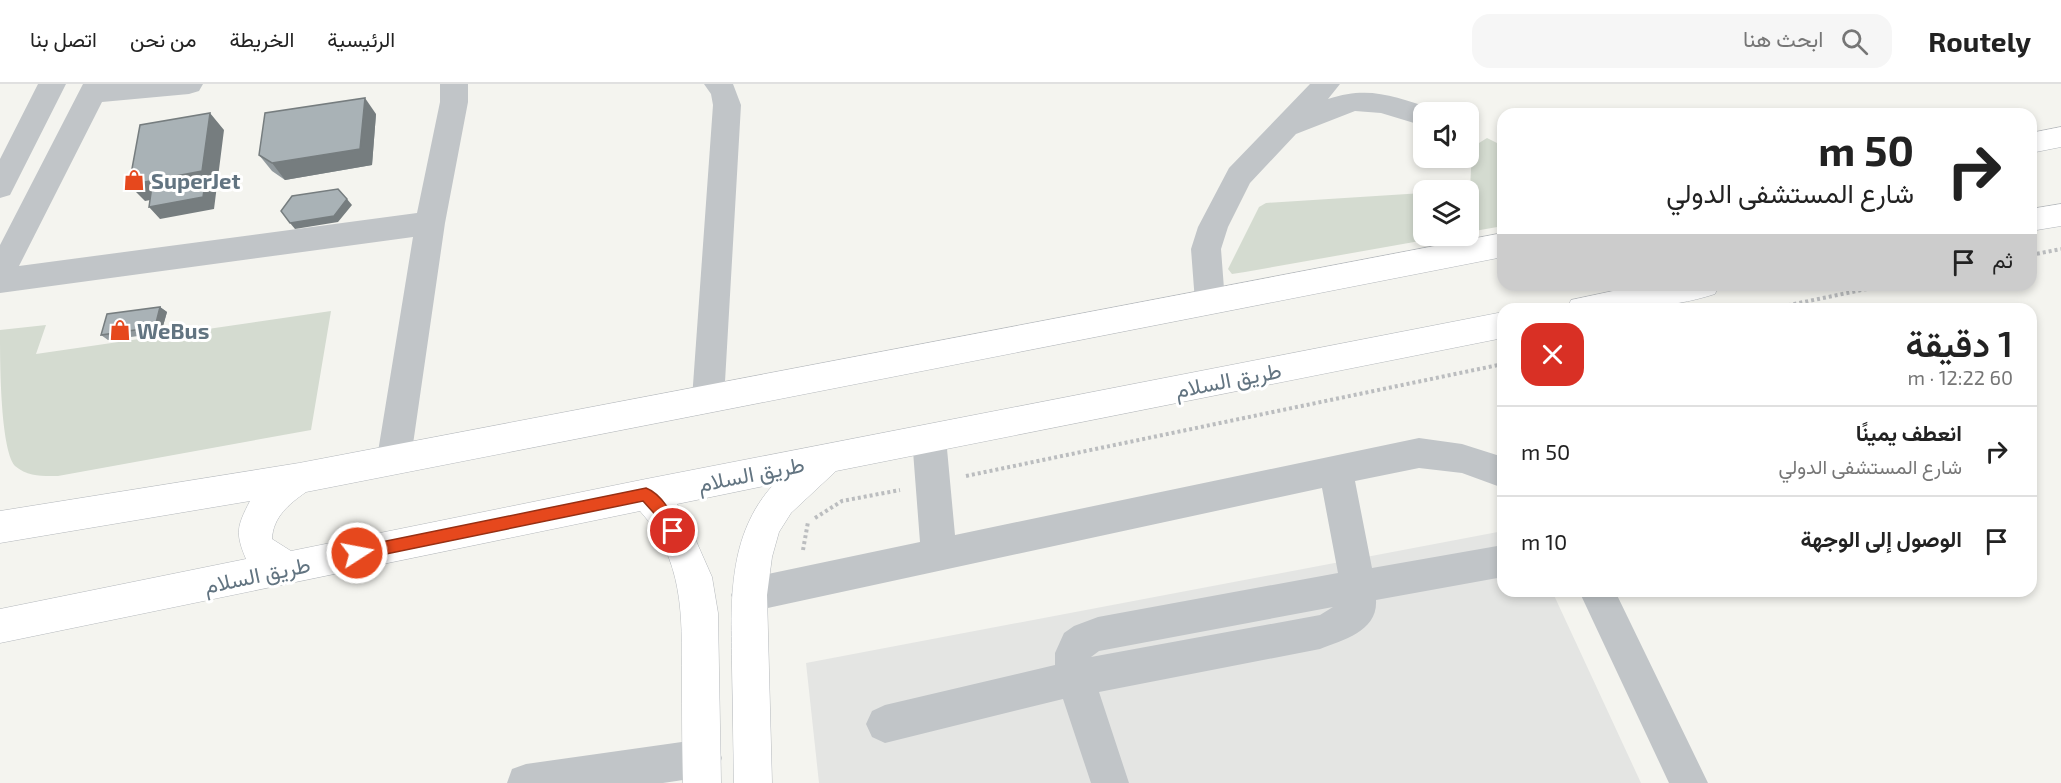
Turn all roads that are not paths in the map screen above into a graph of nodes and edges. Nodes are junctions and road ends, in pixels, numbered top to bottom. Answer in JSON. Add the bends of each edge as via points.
{"nodes":[{"id":1,"x":52,"y":84,"type":"edge"},
{"id":2,"x":189,"y":84,"type":"edge"},
{"id":3,"x":454,"y":84,"type":"edge"},
{"id":4,"x":718,"y":84,"type":"edge"},
{"id":5,"x":1326,"y":84,"type":"edge"},
{"id":6,"x":95,"y":89,"type":"edge"},
{"id":7,"x":1413,"y":113,"type":"edge"},
{"id":8,"x":1284,"y":129,"type":"junction"},
{"id":9,"x":2061,"y":137,"type":"edge"},
{"id":10,"x":2037,"y":142,"type":"edge"},
{"id":11,"x":0,"y":187,"type":"edge"},
{"id":12,"x":2061,"y":214,"type":"edge"},
{"id":13,"x":2037,"y":219,"type":"edge"},
{"id":14,"x":430,"y":223,"type":"junction"},
{"id":15,"x":1497,"y":246,"type":"edge"},
{"id":16,"x":0,"y":274,"type":"edge"},
{"id":17,"x":0,"y":281,"type":"edge"},
{"id":18,"x":1674,"y":291,"type":"edge"},
{"id":19,"x":1210,"y":302,"type":"junction"},
{"id":20,"x":1612,"y":303,"type":"edge"},
{"id":21,"x":1497,"y":326,"type":"edge"},
{"id":22,"x":708,"y":399,"type":"junction"},
{"id":23,"x":929,"y":438,"type":"junction"},
{"id":24,"x":394,"y":458,"type":"junction"},
{"id":25,"x":826,"y":458,"type":"junction"},
{"id":26,"x":1336,"y":470,"type":"junction"},
{"id":27,"x":1497,"y":470,"type":"edge"},
{"id":28,"x":299,"y":478,"type":"junction"},
{"id":29,"x":646,"y":494,"type":"junction"},
{"id":30,"x":0,"y":527,"type":"edge"},
{"id":31,"x":939,"y":555,"type":"junction"},
{"id":32,"x":1497,"y":562,"type":"edge"},
{"id":33,"x":291,"y":567,"type":"junction"},
{"id":34,"x":1358,"y":588,"type":"junction"},
{"id":35,"x":749,"y":595,"type":"junction"},
{"id":36,"x":1600,"y":597,"type":"edge"},
{"id":37,"x":0,"y":626,"type":"edge"},
{"id":38,"x":1076,"y":678,"type":"junction"},
{"id":39,"x":885,"y":724,"type":"dead end"},
{"id":40,"x":703,"y":770,"type":"edge"},
{"id":41,"x":645,"y":774,"type":"edge"},
{"id":42,"x":526,"y":783,"type":"edge"},
{"id":43,"x":753,"y":783,"type":"edge"},
{"id":44,"x":1110,"y":783,"type":"edge"},
{"id":45,"x":1689,"y":783,"type":"edge"}],
"edges":[{"from":1,"to":11,"type":"street"},
{"from":2,"to":6,"type":"street"},
{"from":3,"to":14,"type":"street","via":[[454,102]]},
{"from":4,"to":22,"type":"street","via":[[727,105]]},
{"from":5,"to":8,"type":"street"},
{"from":6,"to":16,"type":"street"},
{"from":7,"to":8,"type":"street","via":[[1357,101]]},
{"from":8,"to":19,"type":"street","via":[[1239,176],[1213,227],[1206,249]]},
{"from":9,"to":10,"type":"main road"},
{"from":12,"to":13,"type":"main road"},
{"from":14,"to":17,"type":"street"},
{"from":14,"to":24,"type":"street"},
{"from":15,"to":19,"type":"main road"},
{"from":18,"to":20,"type":"main road"},
{"from":19,"to":22,"type":"main road"},
{"from":21,"to":23,"type":"main road","name":"طريق السلام"},
{"from":22,"to":24,"type":"main road"},
{"from":23,"to":25,"type":"main road","name":"طريق السلام"},
{"from":23,"to":31,"type":"street"},
{"from":24,"to":28,"type":"main road"},
{"from":25,"to":29,"type":"main road","name":"طريق السلام"},
{"from":25,"to":35,"type":"main road","via":[[778,504],[760,534]]},
{"from":26,"to":27,"type":"street","via":[[1419,453],[1450,454]]},
{"from":26,"to":31,"type":"street"},
{"from":26,"to":34,"type":"street"},
{"from":28,"to":30,"type":"main road"},
{"from":28,"to":33,"type":"main road","via":[[265,504],[255,538],[260,553],[273,563]]},
{"from":29,"to":33,"type":"main road","name":"طريق السلام"},
{"from":29,"to":40,"type":"main road","via":[[666,516],[694,577],[700,613]]},
{"from":31,"to":35,"type":"street"},
{"from":32,"to":34,"type":"street"},
{"from":33,"to":37,"type":"main road","name":"طريق السلام"},
{"from":34,"to":38,"type":"street","via":[[1359,610],[1320,632]]},
{"from":35,"to":43,"type":"main road"},
{"from":36,"to":45,"type":"street"},
{"from":38,"to":39,"type":"street"},
{"from":38,"to":44,"type":"street"},
{"from":40,"to":41,"type":"street"},
{"from":41,"to":42,"type":"street"}]}
